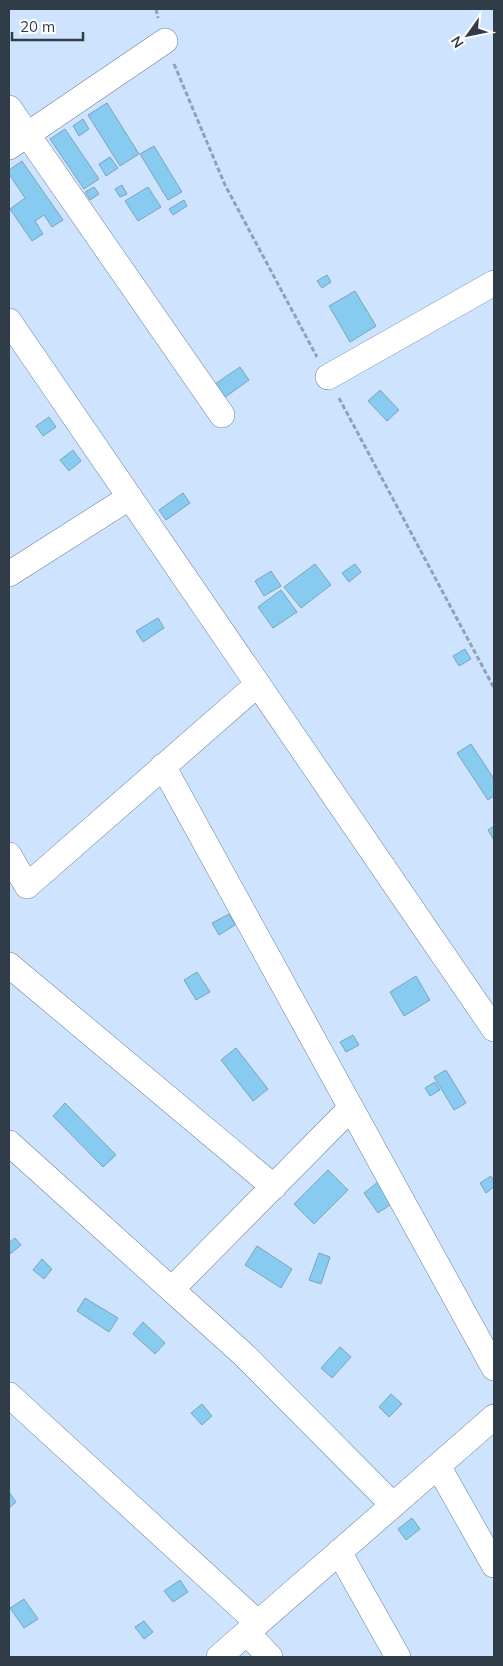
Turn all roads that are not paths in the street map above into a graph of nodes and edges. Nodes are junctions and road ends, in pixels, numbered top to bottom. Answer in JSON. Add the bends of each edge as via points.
{"nodes":[{"id":1,"x":165,"y":41,"type":"road end"},
{"id":2,"x":9,"y":108,"type":"edge"},
{"id":3,"x":18,"y":140,"type":"edge"},
{"id":4,"x":494,"y":283,"type":"edge"},
{"id":5,"x":9,"y":321,"type":"edge"},
{"id":6,"x":328,"y":377,"type":"road end"},
{"id":7,"x":222,"y":415,"type":"dead end"},
{"id":8,"x":130,"y":497,"type":"junction"},
{"id":9,"x":9,"y":574,"type":"edge"},
{"id":10,"x":258,"y":684,"type":"junction"},
{"id":11,"x":164,"y":766,"type":"junction"},
{"id":12,"x":9,"y":855,"type":"edge"},
{"id":13,"x":9,"y":965,"type":"edge"},
{"id":14,"x":494,"y":1028,"type":"edge"},
{"id":15,"x":351,"y":1108,"type":"junction"},
{"id":16,"x":9,"y":1143,"type":"edge"},
{"id":17,"x":274,"y":1187,"type":"junction"},
{"id":18,"x":172,"y":1289,"type":"junction"},
{"id":19,"x":494,"y":1368,"type":"edge"},
{"id":20,"x":9,"y":1395,"type":"edge"},
{"id":21,"x":494,"y":1417,"type":"edge"},
{"id":22,"x":438,"y":1466,"type":"junction"},
{"id":23,"x":393,"y":1505,"type":"junction"},
{"id":24,"x":339,"y":1552,"type":"junction"},
{"id":25,"x":494,"y":1565,"type":"edge"},
{"id":26,"x":252,"y":1628,"type":"junction"},
{"id":27,"x":219,"y":1657,"type":"edge"},
{"id":28,"x":270,"y":1657,"type":"edge"},
{"id":29,"x":398,"y":1657,"type":"edge"}],
"edges":[{"from":1,"to":3,"type":"street"},
{"from":2,"to":3,"type":"street"},
{"from":3,"to":7,"type":"street"},
{"from":4,"to":6,"type":"street"},
{"from":5,"to":8,"type":"street"},
{"from":8,"to":9,"type":"street"},
{"from":8,"to":10,"type":"street"},
{"from":10,"to":11,"type":"street"},
{"from":10,"to":14,"type":"street"},
{"from":11,"to":12,"type":"street","via":[[27,886]]},
{"from":11,"to":15,"type":"street"},
{"from":13,"to":17,"type":"street"},
{"from":15,"to":17,"type":"street"},
{"from":15,"to":19,"type":"street"},
{"from":16,"to":18,"type":"street"},
{"from":17,"to":18,"type":"street"},
{"from":18,"to":23,"type":"street","via":[[244,1354]]},
{"from":20,"to":26,"type":"street"},
{"from":21,"to":22,"type":"street"},
{"from":22,"to":23,"type":"street"},
{"from":22,"to":25,"type":"street"},
{"from":23,"to":24,"type":"street"},
{"from":24,"to":26,"type":"street"},
{"from":24,"to":29,"type":"street"},
{"from":26,"to":27,"type":"street"},
{"from":26,"to":28,"type":"street"}]}
